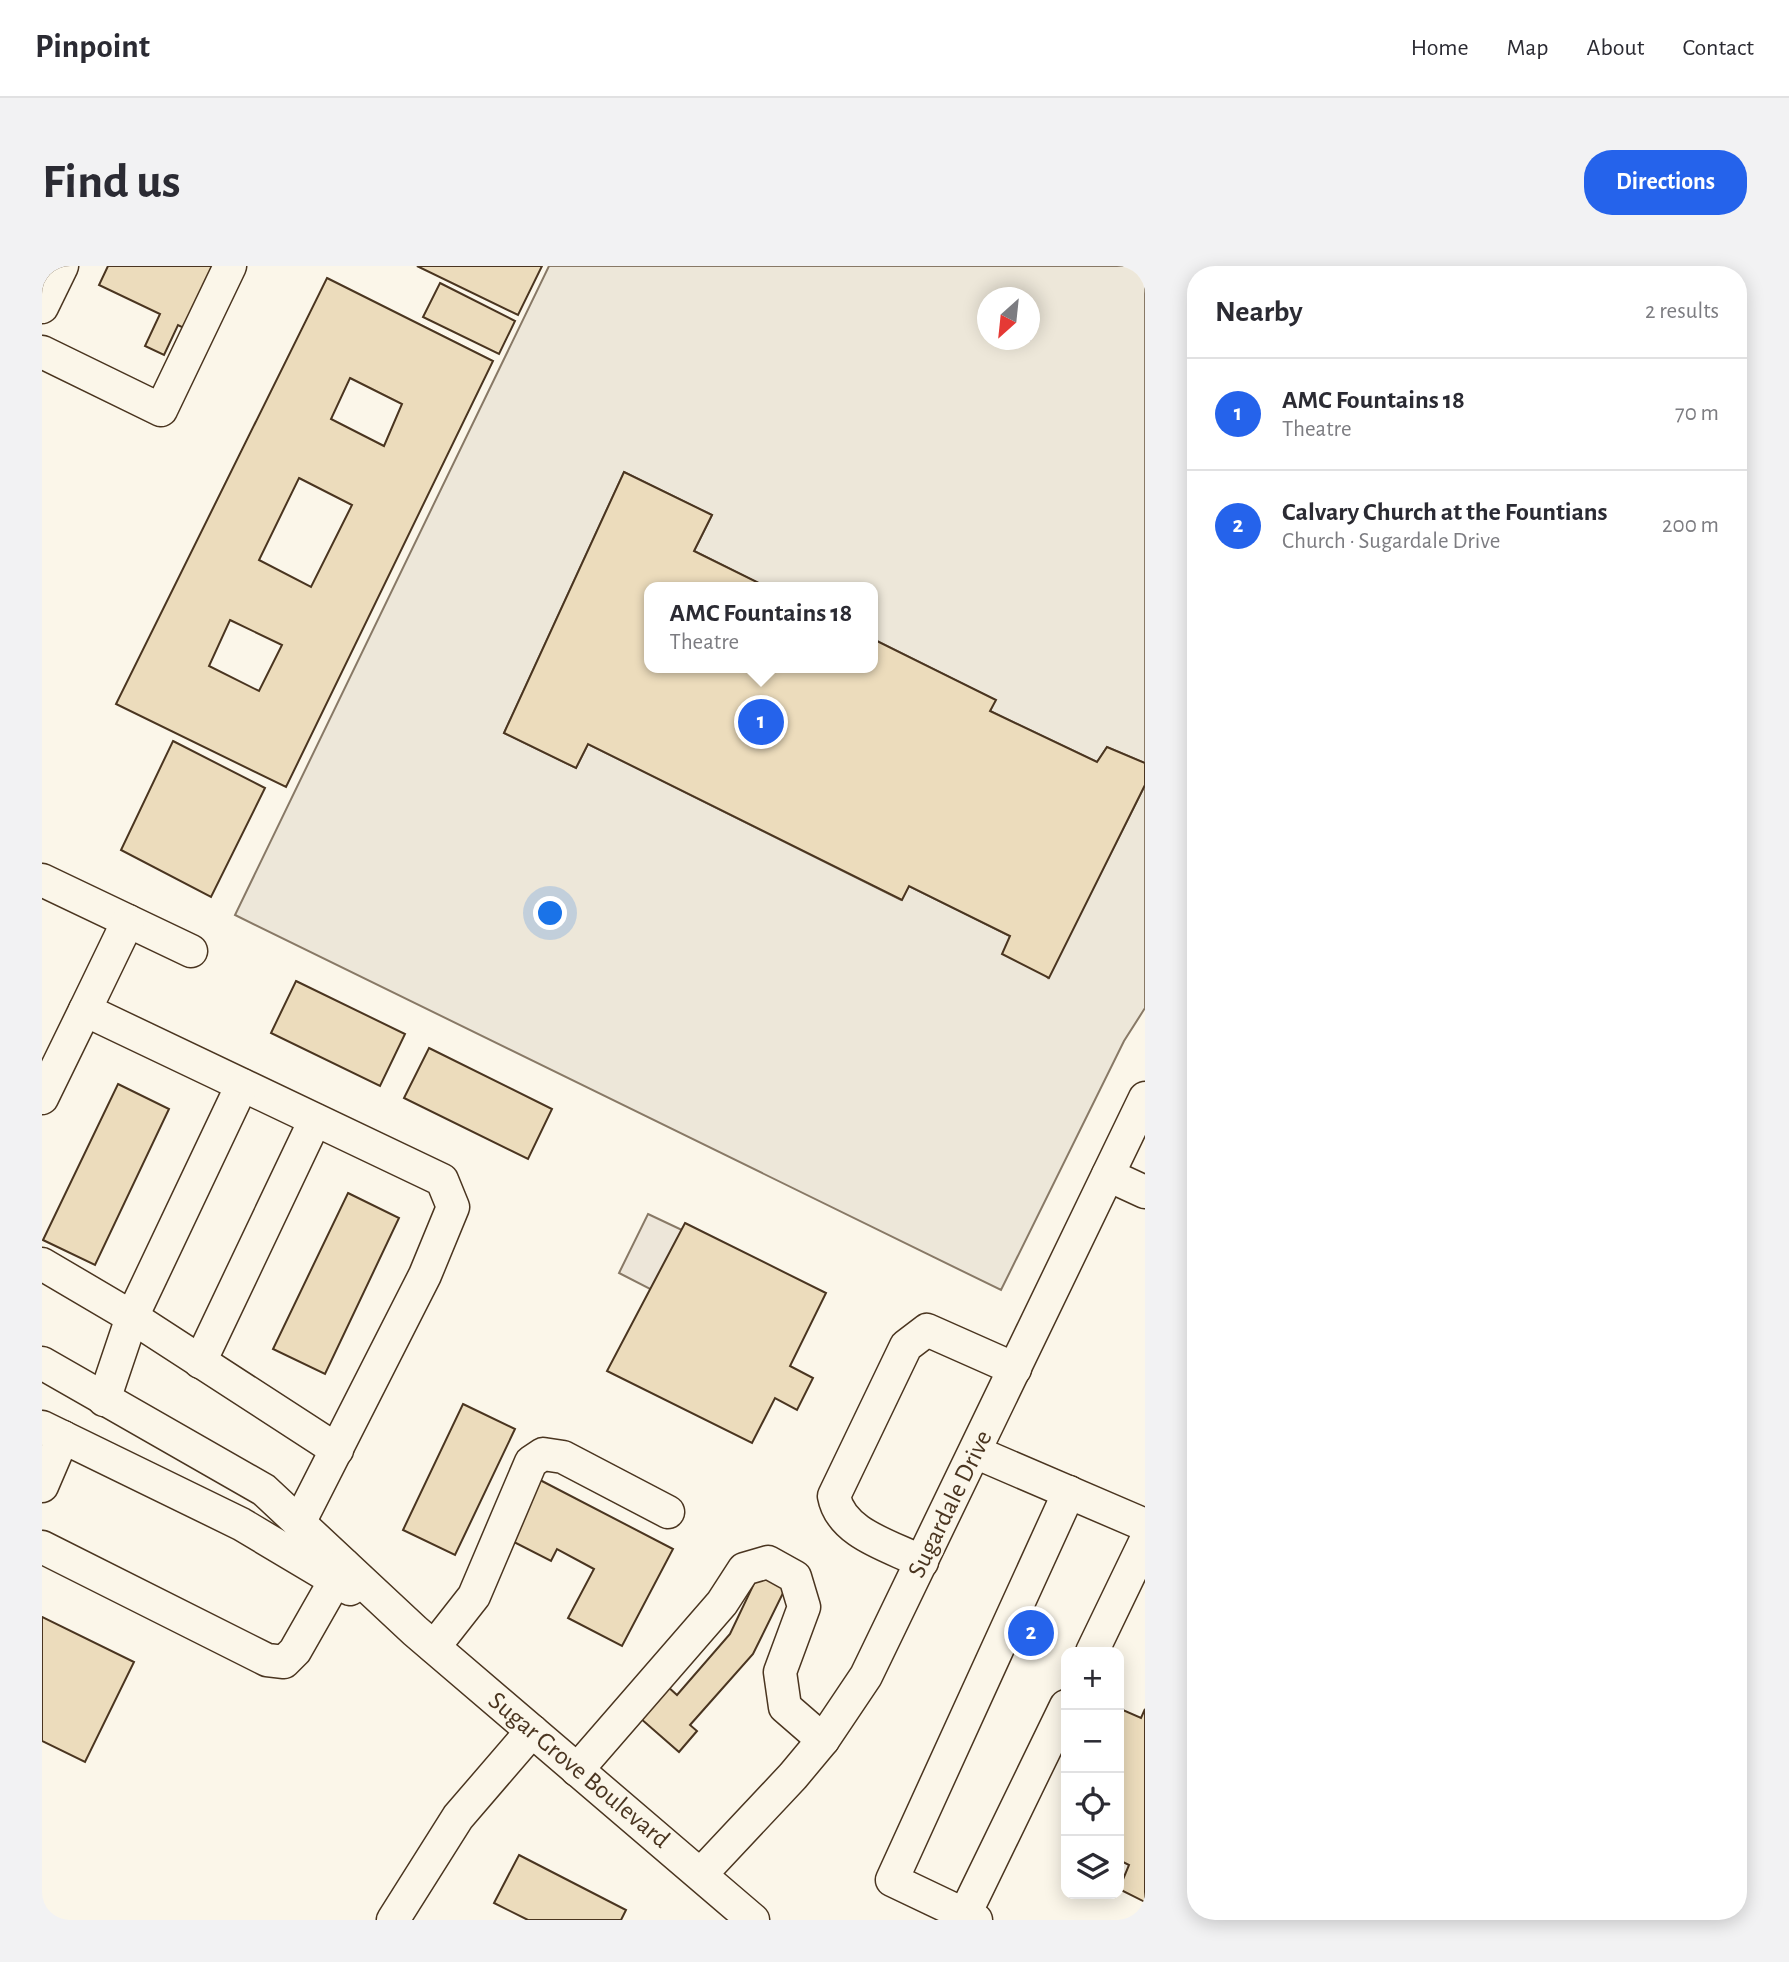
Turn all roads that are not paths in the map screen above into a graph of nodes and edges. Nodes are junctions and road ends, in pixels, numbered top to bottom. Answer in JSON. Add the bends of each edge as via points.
{"nodes":[{"id":1,"x":62,"y":266,"type":"edge"},
{"id":2,"x":230,"y":266,"type":"edge"},
{"id":3,"x":42,"y":307,"type":"edge"},
{"id":4,"x":42,"y":352,"type":"edge"},
{"id":5,"x":42,"y":880,"type":"edge"},
{"id":6,"x":128,"y":921,"type":"junction"},
{"id":7,"x":191,"y":951,"type":"dead end"},
{"id":8,"x":85,"y":1010,"type":"junction"},
{"id":9,"x":242,"y":1085,"type":"junction"},
{"id":10,"x":42,"y":1098,"type":"edge"},
{"id":11,"x":1145,"y":1098,"type":"edge"},
{"id":12,"x":315,"y":1120,"type":"junction"},
{"id":13,"x":1108,"y":1175,"type":"junction"},
{"id":14,"x":1145,"y":1192,"type":"edge"},
{"id":15,"x":42,"y":1264,"type":"edge"},
{"id":16,"x":132,"y":1318,"type":"junction"},
{"id":17,"x":200,"y":1362,"type":"junction"},
{"id":18,"x":42,"y":1363,"type":"edge"},
{"id":19,"x":1015,"y":1369,"type":"junction"},
{"id":20,"x":104,"y":1400,"type":"junction"},
{"id":21,"x":52,"y":1432,"type":"edge"},
{"id":22,"x":337,"y":1450,"type":"junction"},
{"id":23,"x":975,"y":1452,"type":"junction"},
{"id":24,"x":42,"y":1486,"type":"edge"},
{"id":25,"x":1069,"y":1492,"type":"junction"},
{"id":26,"x":668,"y":1512,"type":"dead end"},
{"id":27,"x":299,"y":1523,"type":"junction"},
{"id":28,"x":1145,"y":1525,"type":"edge"},
{"id":29,"x":1145,"y":1542,"type":"edge"},
{"id":30,"x":42,"y":1547,"type":"edge"},
{"id":31,"x":922,"y":1562,"type":"junction"},
{"id":32,"x":338,"y":1572,"type":"junction"},
{"id":33,"x":434,"y":1647,"type":"junction"},
{"id":34,"x":1094,"y":1647,"type":"edge"},
{"id":35,"x":1064,"y":1710,"type":"edge"},
{"id":36,"x":532,"y":1731,"type":"junction"},
{"id":37,"x":823,"y":1740,"type":"junction"},
{"id":38,"x":577,"y":1770,"type":"junction"},
{"id":39,"x":701,"y":1874,"type":"junction"},
{"id":40,"x":968,"y":1918,"type":"edge"},
{"id":41,"x":393,"y":1920,"type":"edge"},
{"id":42,"x":753,"y":1920,"type":"edge"}],
"edges":[{"from":1,"to":3,"type":"street"},
{"from":2,"to":4,"type":"street","via":[[161,410]]},
{"from":5,"to":6,"type":"street"},
{"from":6,"to":7,"type":"street"},
{"from":6,"to":8,"type":"street"},
{"from":8,"to":9,"type":"street"},
{"from":8,"to":10,"type":"street"},
{"from":9,"to":12,"type":"street"},
{"from":9,"to":16,"type":"street"},
{"from":11,"to":13,"type":"street","name":"Sugardale Drive"},
{"from":12,"to":17,"type":"street"},
{"from":12,"to":22,"type":"street","via":[[442,1180],[453,1207],[425,1275]]},
{"from":13,"to":14,"type":"street"},
{"from":13,"to":19,"type":"street","name":"Sugardale Drive"},
{"from":15,"to":16,"type":"street"},
{"from":16,"to":17,"type":"street"},
{"from":16,"to":20,"type":"street"},
{"from":17,"to":22,"type":"street"},
{"from":18,"to":20,"type":"street","name":"Sugar Grove Boulevard"},
{"from":19,"to":23,"type":"street","name":"Sugardale Drive"},
{"from":19,"to":31,"type":"street","via":[[927,1331],[906,1346],[834,1496],[846,1524]]},
{"from":20,"to":27,"type":"street","name":"Sugar Grove Boulevard","via":[[264,1490]]},
{"from":21,"to":24,"type":"street"},
{"from":21,"to":32,"type":"street","name":"Sugar Grove Boulevard"},
{"from":22,"to":27,"type":"street"},
{"from":23,"to":25,"type":"street"},
{"from":23,"to":31,"type":"street","name":"Sugardale Drive"},
{"from":25,"to":28,"type":"street"},
{"from":25,"to":40,"type":"street","via":[[892,1880]]},
{"from":26,"to":33,"type":"street","via":[[564,1457],[543,1454],[531,1462],[474,1596]]},
{"from":27,"to":32,"type":"street","name":"Sugar Grove Boulevard"},
{"from":29,"to":34,"type":"street"},
{"from":30,"to":32,"type":"street","via":[[268,1660],[284,1662],[295,1651]]},
{"from":31,"to":37,"type":"street","name":"Sugardale Drive","via":[[866,1676]]},
{"from":32,"to":33,"type":"street","name":"Sugar Grove Boulevard"},
{"from":33,"to":36,"type":"street","name":"Sugar Grove Boulevard"},
{"from":35,"to":40,"type":"street"},
{"from":36,"to":38,"type":"street","name":"Sugar Grove Boulevard"},
{"from":36,"to":41,"type":"street","via":[[458,1817]]},
{"from":37,"to":38,"type":"street","via":[[785,1707],[780,1672],[804,1606],[795,1577],[768,1562],[744,1569],[722,1603]]},
{"from":37,"to":39,"type":"street","name":"Sugardale Drive"},
{"from":38,"to":39,"type":"street","name":"Sugar Grove Boulevard"},
{"from":39,"to":42,"type":"street","name":"Sugar Grove Boulevard"}]}
